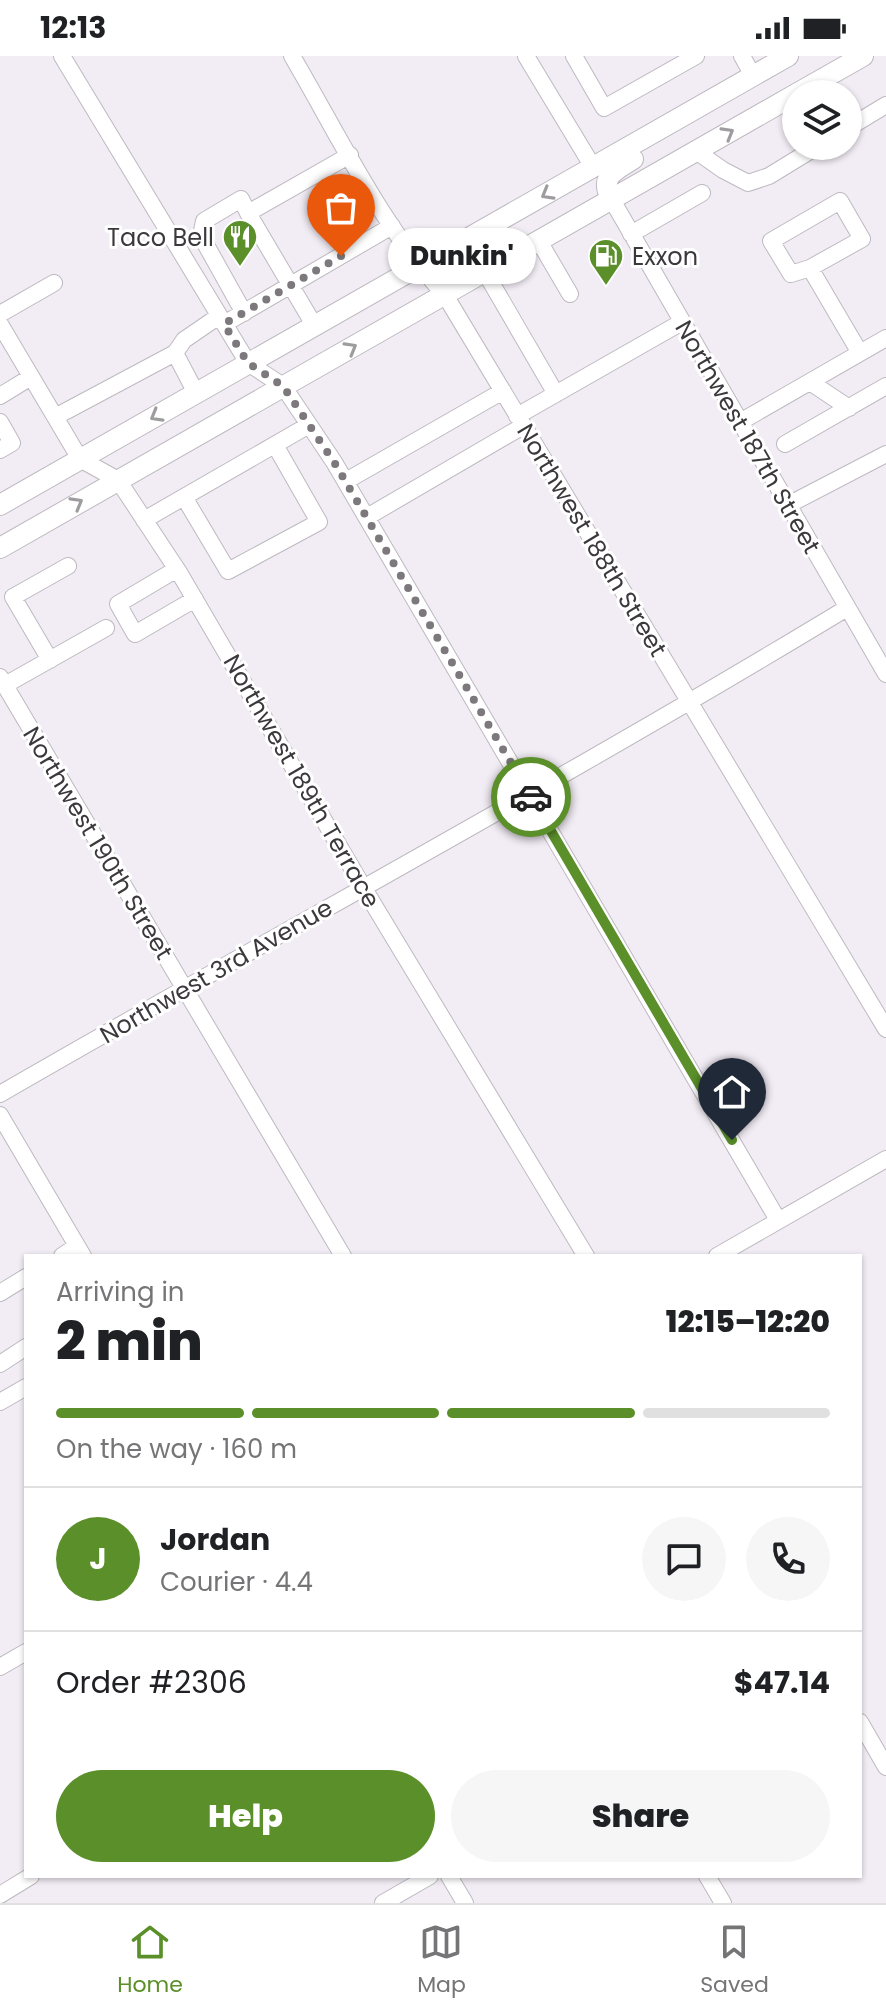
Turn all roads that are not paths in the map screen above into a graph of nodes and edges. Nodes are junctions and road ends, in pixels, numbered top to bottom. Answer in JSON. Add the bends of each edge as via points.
{"nodes":[{"id":1,"x":62,"y":56,"type":"edge"},
{"id":2,"x":292,"y":56,"type":"edge"},
{"id":3,"x":526,"y":56,"type":"edge"},
{"id":4,"x":574,"y":56,"type":"edge"},
{"id":5,"x":696,"y":56,"type":"edge"},
{"id":6,"x":742,"y":56,"type":"edge"},
{"id":7,"x":788,"y":56,"type":"edge"},
{"id":8,"x":863,"y":56,"type":"edge"},
{"id":9,"x":753,"y":76,"type":"junction"},
{"id":10,"x":821,"y":80,"type":"edge"},
{"id":11,"x":782,"y":102,"type":"edge"},
{"id":12,"x":886,"y":105,"type":"edge"},
{"id":13,"x":862,"y":120,"type":"edge"},
{"id":14,"x":659,"y":129,"type":"junction"},
{"id":15,"x":696,"y":151,"type":"junction"},
{"id":16,"x":350,"y":155,"type":"junction"},
{"id":17,"x":795,"y":160,"type":"edge"},
{"id":18,"x":593,"y":167,"type":"junction"},
{"id":19,"x":702,"y":193,"type":"dead end"},
{"id":20,"x":612,"y":200,"type":"junction"},
{"id":21,"x":248,"y":213,"type":"junction"},
{"id":22,"x":392,"y":226,"type":"junction"},
{"id":23,"x":631,"y":234,"type":"junction"},
{"id":24,"x":539,"y":241,"type":"junction"},
{"id":25,"x":419,"y":266,"type":"junction"},
{"id":26,"x":810,"y":268,"type":"junction"},
{"id":27,"x":485,"y":272,"type":"junction"},
{"id":28,"x":54,"y":283,"type":"dead end"},
{"id":29,"x":291,"y":286,"type":"junction"},
{"id":30,"x":570,"y":294,"type":"dead end"},
{"id":31,"x":445,"y":295,"type":"junction"},
{"id":32,"x":244,"y":313,"type":"junction"},
{"id":33,"x":0,"y":314,"type":"edge"},
{"id":34,"x":222,"y":320,"type":"junction"},
{"id":35,"x":682,"y":322,"type":"junction"},
{"id":36,"x":0,"y":324,"type":"edge"},
{"id":37,"x":314,"y":325,"type":"junction"},
{"id":38,"x":886,"y":338,"type":"edge"},
{"id":39,"x":175,"y":353,"type":"junction"},
{"id":40,"x":860,"y":353,"type":"junction"},
{"id":41,"x":248,"y":363,"type":"junction"},
{"id":42,"x":31,"y":377,"type":"junction"},
{"id":43,"x":810,"y":382,"type":"junction"},
{"id":44,"x":283,"y":386,"type":"junction"},
{"id":45,"x":886,"y":386,"type":"edge"},
{"id":46,"x":503,"y":391,"type":"junction"},
{"id":47,"x":196,"y":393,"type":"junction"},
{"id":48,"x":556,"y":394,"type":"junction"},
{"id":49,"x":0,"y":396,"type":"edge"},
{"id":50,"x":849,"y":408,"type":"junction"},
{"id":51,"x":55,"y":417,"type":"junction"},
{"id":52,"x":520,"y":421,"type":"junction"},
{"id":53,"x":0,"y":422,"type":"edge"},
{"id":54,"x":740,"y":422,"type":"junction"},
{"id":55,"x":309,"y":425,"type":"junction"},
{"id":56,"x":785,"y":444,"type":"dead end"},
{"id":57,"x":275,"y":445,"type":"junction"},
{"id":58,"x":0,"y":450,"type":"edge"},
{"id":59,"x":886,"y":454,"type":"edge"},
{"id":60,"x":80,"y":459,"type":"junction"},
{"id":61,"x":118,"y":480,"type":"junction"},
{"id":62,"x":346,"y":481,"type":"junction"},
{"id":63,"x":184,"y":497,"type":"junction"},
{"id":64,"x":0,"y":505,"type":"edge"},
{"id":65,"x":788,"y":505,"type":"junction"},
{"id":66,"x":367,"y":517,"type":"junction"},
{"id":67,"x":144,"y":520,"type":"junction"},
{"id":68,"x":0,"y":548,"type":"edge"},
{"id":69,"x":68,"y":566,"type":"dead end"},
{"id":70,"x":177,"y":569,"type":"junction"},
{"id":71,"x":195,"y":599,"type":"junction"},
{"id":72,"x":847,"y":608,"type":"junction"},
{"id":73,"x":106,"y":628,"type":"dead end"},
{"id":74,"x":50,"y":660,"type":"junction"},
{"id":75,"x":886,"y":674,"type":"edge"},
{"id":76,"x":2,"y":681,"type":"edge"},
{"id":77,"x":690,"y":703,"type":"junction"},
{"id":78,"x":7,"y":704,"type":"edge"},
{"id":79,"x":531,"y":795,"type":"junction"},
{"id":80,"x":363,"y":887,"type":"junction"},
{"id":81,"x":184,"y":989,"type":"junction"},
{"id":82,"x":886,"y":1029,"type":"edge"},
{"id":83,"x":0,"y":1094,"type":"edge"},
{"id":84,"x":0,"y":1115,"type":"edge"},
{"id":85,"x":886,"y":1159,"type":"edge"},
{"id":86,"x":778,"y":1220,"type":"junction"},
{"id":87,"x":80,"y":1251,"type":"edge"},
{"id":88,"x":342,"y":1254,"type":"edge"},
{"id":89,"x":585,"y":1254,"type":"edge"},
{"id":90,"x":720,"y":1254,"type":"edge"},
{"id":91,"x":24,"y":1278,"type":"edge"},
{"id":92,"x":0,"y":1293,"type":"edge"},
{"id":93,"x":24,"y":1348,"type":"edge"},
{"id":94,"x":0,"y":1364,"type":"edge"},
{"id":95,"x":24,"y":1388,"type":"edge"},
{"id":96,"x":0,"y":1402,"type":"edge"},
{"id":97,"x":24,"y":1653,"type":"edge"},
{"id":98,"x":0,"y":1667,"type":"edge"},
{"id":99,"x":862,"y":1725,"type":"edge"},
{"id":100,"x":886,"y":1767,"type":"edge"},
{"id":101,"x":28,"y":1878,"type":"edge"},
{"id":102,"x":427,"y":1878,"type":"edge"},
{"id":103,"x":450,"y":1878,"type":"edge"},
{"id":104,"x":708,"y":1878,"type":"edge"},
{"id":105,"x":0,"y":1895,"type":"edge"},
{"id":106,"x":383,"y":1903,"type":"edge"},
{"id":107,"x":465,"y":1903,"type":"edge"},
{"id":108,"x":723,"y":1903,"type":"edge"}],
"edges":[{"from":1,"to":34,"type":"street"},
{"from":2,"to":16,"type":"street","name":"Northwest 188th Street"},
{"from":3,"to":18,"type":"street"},
{"from":4,"to":5,"type":"street","via":[[604,108]]},
{"from":6,"to":9,"type":"street"},
{"from":7,"to":9,"type":"main road"},
{"from":8,"to":10,"type":"main road"},
{"from":9,"to":14,"type":"main road"},
{"from":15,"to":11,"type":"main road","one_way":true},
{"from":12,"to":13,"type":"street"},
{"from":14,"to":18,"type":"main road"},
{"from":14,"to":20,"type":"main road","via":[[654,147],[612,172],[605,189]]},
{"from":15,"to":17,"type":"street","via":[[748,183]]},
{"from":15,"to":20,"type":"main road"},
{"from":16,"to":21,"type":"street"},
{"from":16,"to":22,"type":"street","name":"Northwest 188th Street"},
{"from":18,"to":25,"type":"main road","one_way":true},
{"from":19,"to":23,"type":"street"},
{"from":20,"to":23,"type":"street","name":"Northwest 187th Street"},
{"from":20,"to":24,"type":"main road"},
{"from":21,"to":29,"type":"street"},
{"from":21,"to":32,"type":"street","via":[[241,199],[204,221],[201,236]]},
{"from":22,"to":25,"type":"street","name":"Northwest 188th Street"},
{"from":22,"to":29,"type":"street"},
{"from":23,"to":35,"type":"street","name":"Northwest 187th Street"},
{"from":24,"to":27,"type":"main road"},
{"from":24,"to":30,"type":"street"},
{"from":25,"to":31,"type":"street","name":"Northwest 188th Street"},
{"from":25,"to":37,"type":"main road"},
{"from":26,"to":26,"type":"street","via":[[791,274],[771,241],[840,201],[862,239]]},
{"from":26,"to":40,"type":"street"},
{"from":27,"to":31,"type":"main road"},
{"from":27,"to":48,"type":"street"},
{"from":28,"to":33,"type":"street"},
{"from":29,"to":32,"type":"street"},
{"from":29,"to":37,"type":"street"},
{"from":44,"to":31,"type":"main road","one_way":true},
{"from":31,"to":46,"type":"street","name":"Northwest 188th Street"},
{"from":32,"to":34,"type":"street"},
{"from":34,"to":39,"type":"street","via":[[184,340]]},
{"from":34,"to":41,"type":"street"},
{"from":35,"to":48,"type":"street"},
{"from":35,"to":54,"type":"street","name":"Northwest 187th Street"},
{"from":36,"to":42,"type":"street"},
{"from":37,"to":41,"type":"main road"},
{"from":38,"to":40,"type":"street"},
{"from":39,"to":47,"type":"street"},
{"from":39,"to":51,"type":"street"},
{"from":40,"to":43,"type":"street"},
{"from":41,"to":44,"type":"street"},
{"from":41,"to":47,"type":"main road"},
{"from":42,"to":49,"type":"street"},
{"from":42,"to":51,"type":"street"},
{"from":43,"to":50,"type":"street"},
{"from":43,"to":54,"type":"street"},
{"from":44,"to":55,"type":"street"},
{"from":44,"to":61,"type":"main road"},
{"from":45,"to":50,"type":"street"},
{"from":46,"to":52,"type":"street","name":"Northwest 188th Street"},
{"from":46,"to":62,"type":"street"},
{"from":47,"to":60,"type":"main road","one_way":true},
{"from":48,"to":52,"type":"street"},
{"from":50,"to":56,"type":"street"},
{"from":51,"to":60,"type":"street"},
{"from":52,"to":66,"type":"street"},
{"from":52,"to":77,"type":"street","name":"Northwest 188th Street"},
{"from":53,"to":58,"type":"street","via":[[12,443]]},
{"from":54,"to":65,"type":"street","name":"Northwest 187th Street"},
{"from":55,"to":57,"type":"street"},
{"from":55,"to":62,"type":"street"},
{"from":57,"to":63,"type":"street"},
{"from":57,"to":63,"type":"street","via":[[319,522],[228,571]]},
{"from":59,"to":65,"type":"street"},
{"from":60,"to":61,"type":"street","name":"Northwest 189th Terrace"},
{"from":60,"to":64,"type":"main road"},
{"from":61,"to":67,"type":"street","name":"Northwest 189th Terrace"},
{"from":68,"to":61,"type":"main road","one_way":true},
{"from":62,"to":66,"type":"street"},
{"from":63,"to":67,"type":"street"},
{"from":65,"to":72,"type":"street","name":"Northwest 187th Street"},
{"from":66,"to":79,"type":"street"},
{"from":67,"to":70,"type":"street","name":"Northwest 189th Terrace"},
{"from":69,"to":74,"type":"street","via":[[13,597]]},
{"from":70,"to":71,"type":"street","name":"Northwest 189th Terrace"},
{"from":70,"to":71,"type":"street","via":[[118,604],[135,634]]},
{"from":71,"to":80,"type":"street","name":"Northwest 189th Terrace"},
{"from":72,"to":75,"type":"street","name":"Northwest 187th Street"},
{"from":72,"to":77,"type":"street","name":"Northwest 3rd Avenue"},
{"from":73,"to":74,"type":"street"},
{"from":74,"to":76,"type":"street"},
{"from":76,"to":78,"type":"street","name":"Northwest 190th Street"},
{"from":77,"to":79,"type":"street","name":"Northwest 3rd Avenue"},
{"from":77,"to":82,"type":"street","name":"Northwest 188th Street"},
{"from":78,"to":81,"type":"street","name":"Northwest 190th Street"},
{"from":79,"to":80,"type":"street","name":"Northwest 3rd Avenue"},
{"from":79,"to":86,"type":"street"},
{"from":80,"to":81,"type":"street","name":"Northwest 3rd Avenue"},
{"from":80,"to":89,"type":"street","name":"Northwest 189th Terrace"},
{"from":81,"to":83,"type":"street","name":"Northwest 3rd Avenue"},
{"from":81,"to":88,"type":"street","name":"Northwest 190th Street"},
{"from":84,"to":87,"type":"street"},
{"from":85,"to":86,"type":"street"},
{"from":86,"to":90,"type":"street"},
{"from":91,"to":92,"type":"street"},
{"from":93,"to":94,"type":"street"},
{"from":95,"to":96,"type":"street"},
{"from":97,"to":98,"type":"street"},
{"from":99,"to":100,"type":"street"},
{"from":101,"to":105,"type":"street"},
{"from":102,"to":106,"type":"street"},
{"from":103,"to":107,"type":"street"},
{"from":104,"to":108,"type":"street"}]}
